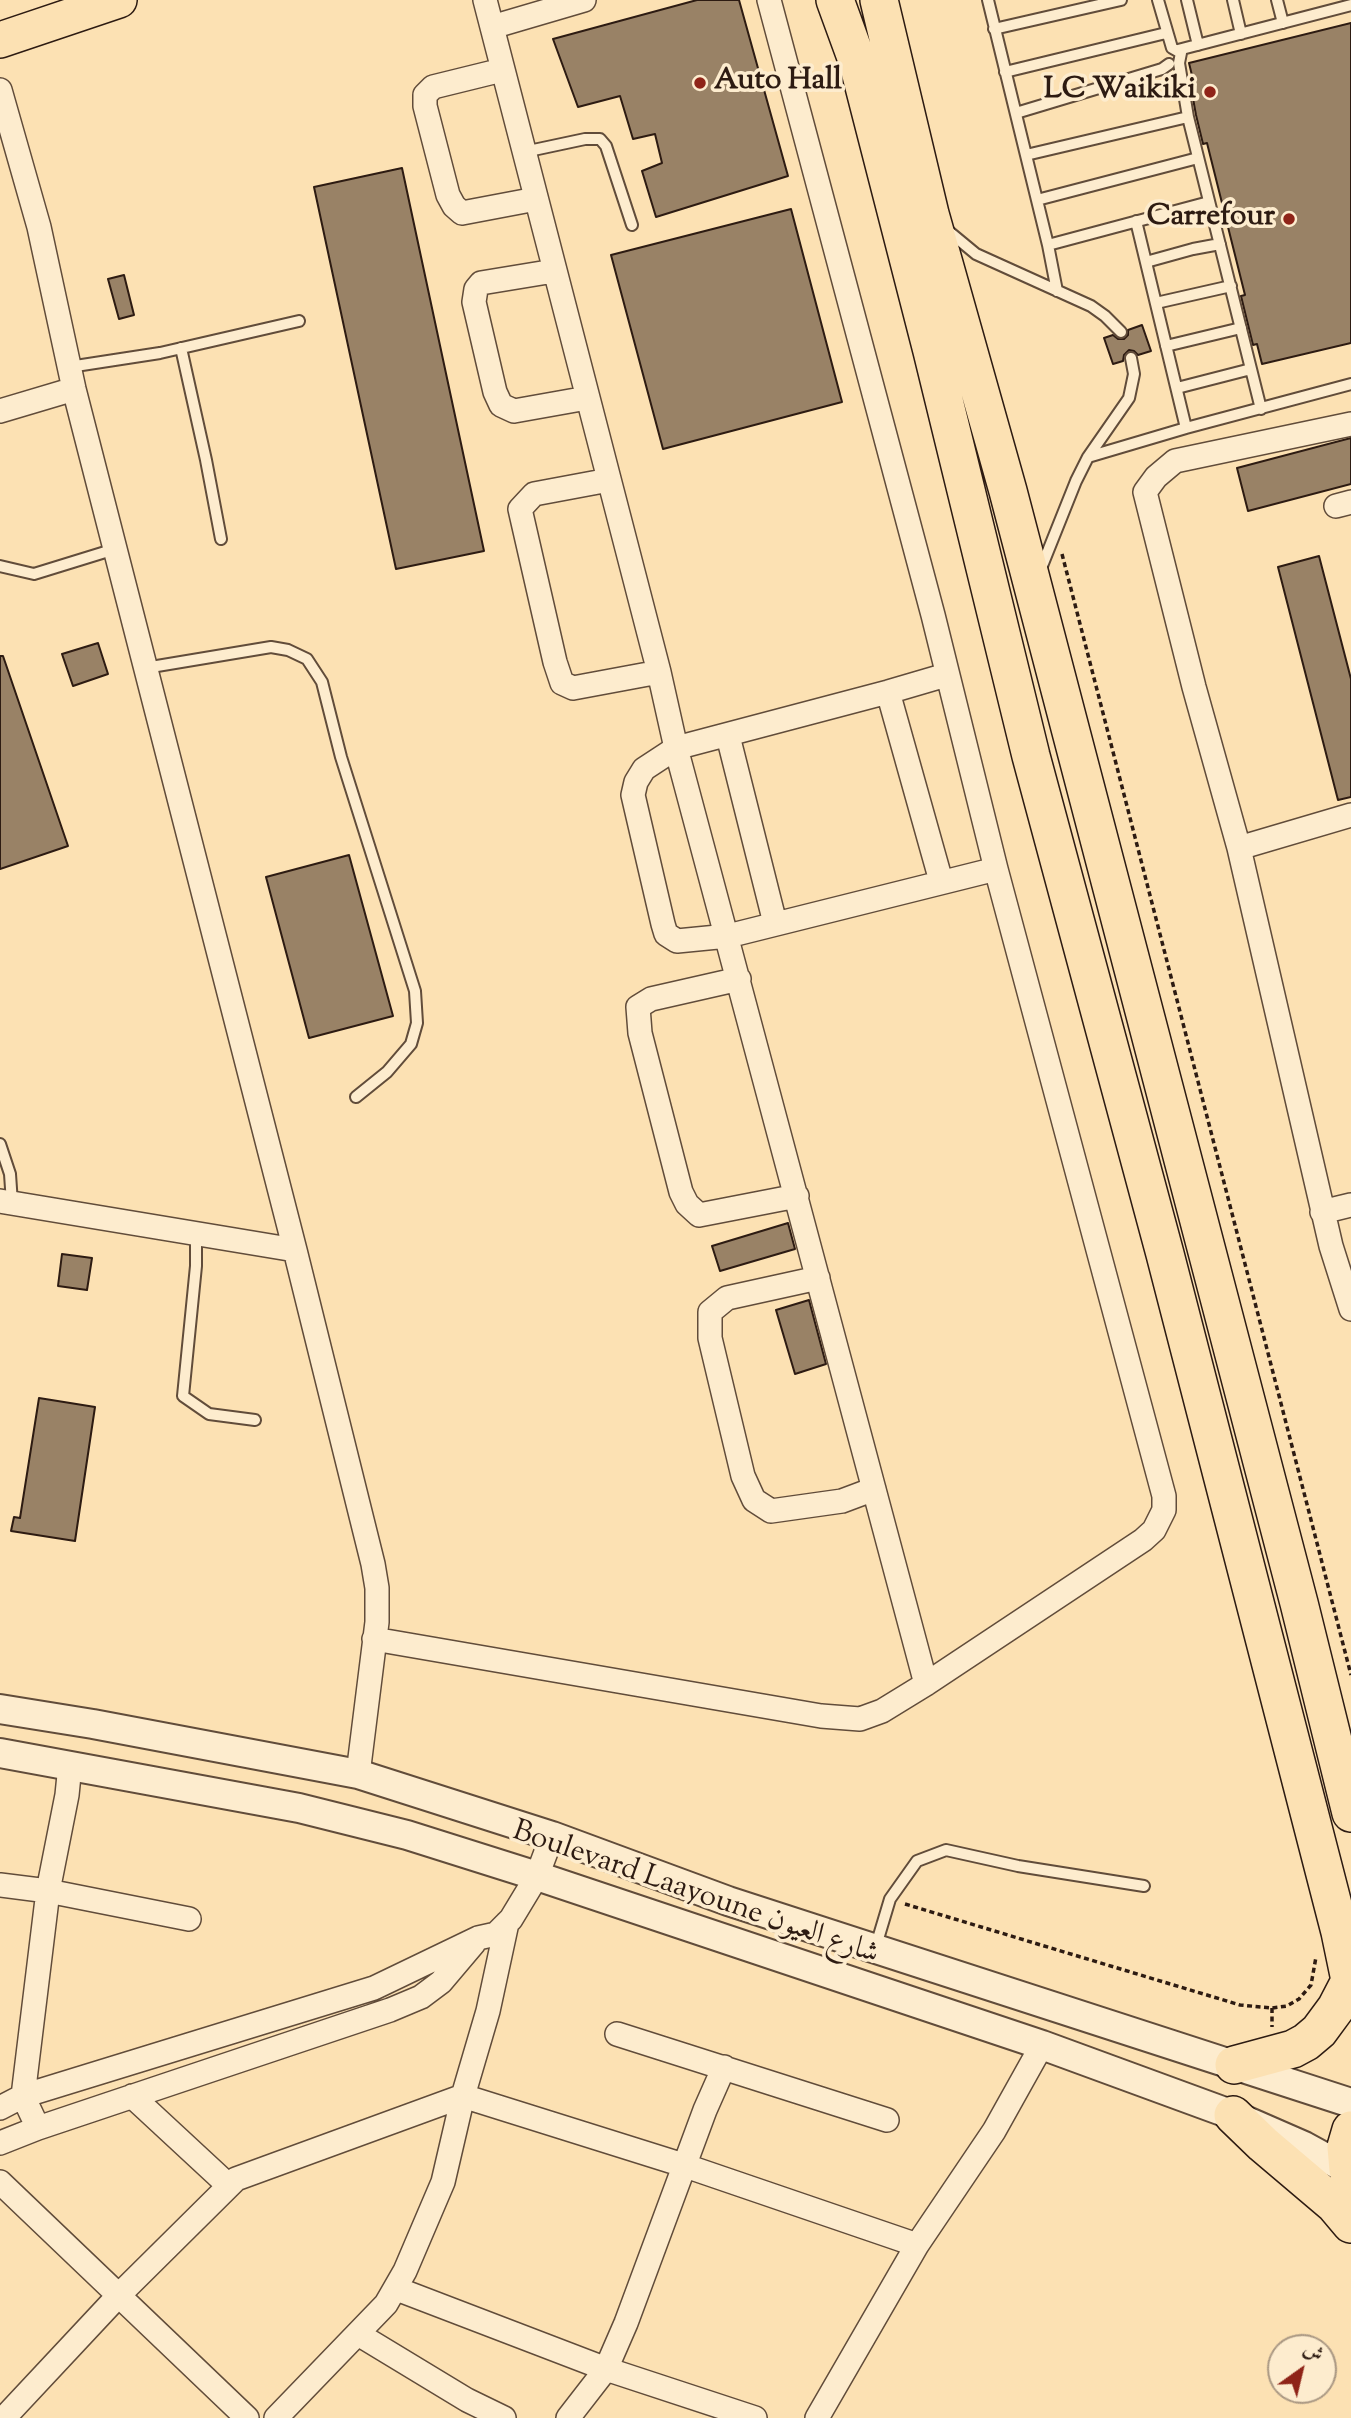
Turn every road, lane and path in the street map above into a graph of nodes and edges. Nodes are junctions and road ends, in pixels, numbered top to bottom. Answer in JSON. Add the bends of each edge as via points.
{"nodes":[{"id":1,"x":120,"y":0,"type":"edge"},
{"id":2,"x":485,"y":0,"type":"edge"},
{"id":3,"x":584,"y":0,"type":"edge"},
{"id":4,"x":769,"y":0,"type":"edge"},
{"id":5,"x":823,"y":0,"type":"edge"},
{"id":6,"x":835,"y":0,"type":"edge"},
{"id":7,"x":879,"y":0,"type":"edge"},
{"id":8,"x":988,"y":0,"type":"edge"},
{"id":9,"x":1121,"y":0,"type":"edge"},
{"id":10,"x":1158,"y":0,"type":"edge"},
{"id":11,"x":1187,"y":0,"type":"edge"},
{"id":12,"x":1233,"y":0,"type":"edge"},
{"id":13,"x":1277,"y":0,"type":"edge"},
{"id":14,"x":1326,"y":5,"type":"edge"},
{"id":15,"x":1351,"y":5,"type":"edge"},
{"id":16,"x":1283,"y":23,"type":"junction"},
{"id":17,"x":492,"y":27,"type":"junction"},
{"id":18,"x":994,"y":29,"type":"junction"},
{"id":19,"x":1166,"y":33,"type":"junction"},
{"id":20,"x":1241,"y":34,"type":"junction"},
{"id":21,"x":0,"y":40,"type":"edge"},
{"id":22,"x":1198,"y":45,"type":"junction"},
{"id":23,"x":1175,"y":49,"type":"junction"},
{"id":24,"x":858,"y":63,"type":"junction"},
{"id":25,"x":1174,"y":64,"type":"junction"},
{"id":26,"x":502,"y":70,"type":"junction"},
{"id":27,"x":1005,"y":72,"type":"junction"},
{"id":28,"x":0,"y":90,"type":"edge"},
{"id":29,"x":1016,"y":113,"type":"junction"},
{"id":30,"x":1188,"y":117,"type":"junction"},
{"id":31,"x":524,"y":152,"type":"junction"},
{"id":32,"x":1026,"y":155,"type":"junction"},
{"id":33,"x":1198,"y":158,"type":"junction"},
{"id":34,"x":536,"y":199,"type":"junction"},
{"id":35,"x":1037,"y":200,"type":"junction"},
{"id":36,"x":1209,"y":202,"type":"junction"},
{"id":37,"x":930,"y":214,"type":"junction"},
{"id":38,"x":1136,"y":220,"type":"junction"},
{"id":39,"x":632,"y":225,"type":"dead end"},
{"id":40,"x":1220,"y":244,"type":"junction"},
{"id":41,"x":1048,"y":245,"type":"junction"},
{"id":42,"x":1146,"y":262,"type":"junction"},
{"id":43,"x":554,"y":271,"type":"junction"},
{"id":44,"x":1231,"y":286,"type":"junction"},
{"id":45,"x":1057,"y":290,"type":"junction"},
{"id":46,"x":1156,"y":303,"type":"junction"},
{"id":47,"x":299,"y":321,"type":"dead end"},
{"id":48,"x":1241,"y":328,"type":"junction"},
{"id":49,"x":1121,"y":332,"type":"dead end"},
{"id":50,"x":1166,"y":346,"type":"junction"},
{"id":51,"x":181,"y":348,"type":"junction"},
{"id":52,"x":1131,"y":358,"type":"dead end"},
{"id":53,"x":1251,"y":369,"type":"junction"},
{"id":54,"x":71,"y":378,"type":"junction"},
{"id":55,"x":1351,"y":384,"type":"edge"},
{"id":56,"x":1177,"y":388,"type":"junction"},
{"id":57,"x":587,"y":398,"type":"junction"},
{"id":58,"x":1261,"y":409,"type":"junction"},
{"id":59,"x":0,"y":411,"type":"edge"},
{"id":60,"x":1351,"y":424,"type":"edge"},
{"id":61,"x":1186,"y":428,"type":"junction"},
{"id":62,"x":1088,"y":457,"type":"junction"},
{"id":63,"x":609,"y":480,"type":"junction"},
{"id":64,"x":1056,"y":528,"type":"junction"},
{"id":65,"x":221,"y":539,"type":"dead end"},
{"id":66,"x":115,"y":549,"type":"junction"},
{"id":67,"x":0,"y":566,"type":"edge"},
{"id":68,"x":1033,"y":590,"type":"junction"},
{"id":69,"x":145,"y":668,"type":"junction"},
{"id":70,"x":659,"y":672,"type":"junction"},
{"id":71,"x":946,"y":675,"type":"junction"},
{"id":72,"x":888,"y":692,"type":"junction"},
{"id":73,"x":728,"y":736,"type":"junction"},
{"id":74,"x":677,"y":748,"type":"junction"},
{"id":75,"x":1351,"y":815,"type":"edge"},
{"id":76,"x":1239,"y":848,"type":"junction"},
{"id":77,"x":996,"y":869,"type":"junction"},
{"id":78,"x":942,"y":881,"type":"junction"},
{"id":79,"x":775,"y":923,"type":"junction"},
{"id":80,"x":728,"y":936,"type":"junction"},
{"id":81,"x":739,"y":979,"type":"junction"},
{"id":82,"x":356,"y":1097,"type":"dead end"},
{"id":83,"x":0,"y":1144,"type":"edge"},
{"id":84,"x":796,"y":1196,"type":"junction"},
{"id":85,"x":6,"y":1202,"type":"edge"},
{"id":86,"x":1351,"y":1205,"type":"edge"},
{"id":87,"x":1322,"y":1212,"type":"junction"},
{"id":88,"x":196,"y":1234,"type":"junction"},
{"id":89,"x":1341,"y":1243,"type":"edge"},
{"id":90,"x":295,"y":1250,"type":"junction"},
{"id":91,"x":818,"y":1278,"type":"junction"},
{"id":92,"x":1351,"y":1309,"type":"edge"},
{"id":93,"x":255,"y":1420,"type":"dead end"},
{"id":94,"x":874,"y":1489,"type":"junction"},
{"id":95,"x":374,"y":1639,"type":"junction"},
{"id":96,"x":1351,"y":1675,"type":"edge"},
{"id":97,"x":926,"y":1684,"type":"junction"},
{"id":98,"x":0,"y":1709,"type":"edge"},
{"id":99,"x":0,"y":1753,"type":"edge"},
{"id":100,"x":70,"y":1765,"type":"junction"},
{"id":101,"x":358,"y":1774,"type":"junction"},
{"id":102,"x":1351,"y":1813,"type":"edge"},
{"id":103,"x":552,"y":1836,"type":"junction"},
{"id":104,"x":537,"y":1876,"type":"junction"},
{"id":105,"x":0,"y":1885,"type":"edge"},
{"id":106,"x":1144,"y":1886,"type":"dead end"},
{"id":107,"x":48,"y":1891,"type":"junction"},
{"id":108,"x":890,"y":1899,"type":"junction"},
{"id":109,"x":189,"y":1919,"type":"dead end"},
{"id":110,"x":507,"y":1923,"type":"junction"},
{"id":111,"x":478,"y":1938,"type":"junction"},
{"id":112,"x":1318,"y":1947,"type":"dead end"},
{"id":113,"x":875,"y":1949,"type":"junction"},
{"id":114,"x":1351,"y":1983,"type":"edge"},
{"id":115,"x":617,"y":2034,"type":"dead end"},
{"id":116,"x":1042,"y":2045,"type":"junction"},
{"id":117,"x":1234,"y":2065,"type":"junction"},
{"id":118,"x":724,"y":2067,"type":"junction"},
{"id":119,"x":23,"y":2096,"type":"junction"},
{"id":120,"x":132,"y":2096,"type":"junction"},
{"id":121,"x":463,"y":2096,"type":"junction"},
{"id":122,"x":1351,"y":2103,"type":"edge"},
{"id":123,"x":0,"y":2108,"type":"edge"},
{"id":124,"x":1233,"y":2115,"type":"junction"},
{"id":125,"x":887,"y":2120,"type":"dead end"},
{"id":126,"x":38,"y":2128,"type":"junction"},
{"id":127,"x":1351,"y":2130,"type":"edge"},
{"id":128,"x":0,"y":2143,"type":"edge"},
{"id":129,"x":683,"y":2165,"type":"junction"},
{"id":130,"x":1349,"y":2174,"type":"edge"},
{"id":131,"x":0,"y":2182,"type":"edge"},
{"id":132,"x":229,"y":2185,"type":"junction"},
{"id":133,"x":1351,"y":2224,"type":"edge"},
{"id":134,"x":917,"y":2245,"type":"junction"},
{"id":135,"x":397,"y":2289,"type":"junction"},
{"id":136,"x":118,"y":2295,"type":"junction"},
{"id":137,"x":358,"y":2334,"type":"junction"},
{"id":138,"x":606,"y":2370,"type":"junction"},
{"id":139,"x":11,"y":2410,"type":"edge"},
{"id":140,"x":247,"y":2418,"type":"edge"},
{"id":141,"x":276,"y":2418,"type":"edge"},
{"id":142,"x":504,"y":2418,"type":"edge"},
{"id":143,"x":568,"y":2418,"type":"edge"},
{"id":144,"x":755,"y":2418,"type":"edge"},
{"id":145,"x":817,"y":2418,"type":"edge"}],
"edges":[{"from":1,"to":21,"type":"main road"},
{"from":2,"to":17,"type":"street"},
{"from":3,"to":17,"type":"street"},
{"from":4,"to":71,"type":"street"},
{"from":5,"to":24,"type":"highway"},
{"from":6,"to":24,"type":"highway"},
{"from":7,"to":37,"type":"highway"},
{"from":8,"to":18,"type":"lane"},
{"from":9,"to":18,"type":"lane"},
{"from":10,"to":19,"type":"lane"},
{"from":11,"to":22,"type":"lane"},
{"from":12,"to":20,"type":"lane"},
{"from":13,"to":16,"type":"lane"},
{"from":14,"to":15,"type":"lane"},
{"from":14,"to":16,"type":"lane"},
{"from":16,"to":20,"type":"lane"},
{"from":17,"to":26,"type":"street"},
{"from":18,"to":27,"type":"lane"},
{"from":19,"to":23,"type":"lane"},
{"from":19,"to":27,"type":"lane"},
{"from":20,"to":22,"type":"lane"},
{"from":22,"to":23,"type":"lane"},
{"from":23,"to":25,"type":"lane","via":[[1165,55]]},
{"from":24,"to":114,"type":"highway","via":[[1031,756],[1169,1268]]},
{"from":25,"to":29,"type":"lane"},
{"from":25,"to":30,"type":"lane"},
{"from":26,"to":31,"type":"street"},
{"from":26,"to":34,"type":"street","via":[[433,87],[425,95],[448,195],[463,213]]},
{"from":27,"to":29,"type":"lane"},
{"from":28,"to":54,"type":"street","via":[[40,227]]},
{"from":29,"to":32,"type":"lane"},
{"from":30,"to":32,"type":"lane"},
{"from":30,"to":33,"type":"lane"},
{"from":31,"to":34,"type":"street"},
{"from":31,"to":39,"type":"lane","via":[[600,139],[607,146]]},
{"from":32,"to":35,"type":"lane"},
{"from":33,"to":35,"type":"lane"},
{"from":33,"to":36,"type":"lane"},
{"from":34,"to":43,"type":"street"},
{"from":35,"to":41,"type":"lane"},
{"from":36,"to":38,"type":"lane"},
{"from":36,"to":40,"type":"lane"},
{"from":37,"to":45,"type":"lane","via":[[976,254]]},
{"from":37,"to":68,"type":"highway"},
{"from":38,"to":41,"type":"lane"},
{"from":38,"to":42,"type":"lane"},
{"from":40,"to":42,"type":"lane"},
{"from":40,"to":44,"type":"lane"},
{"from":41,"to":45,"type":"lane"},
{"from":42,"to":46,"type":"lane"},
{"from":43,"to":57,"type":"street"},
{"from":43,"to":57,"type":"street","via":[[481,283],[476,289],[474,302],[495,392],[501,405],[514,411]]},
{"from":44,"to":46,"type":"lane"},
{"from":44,"to":48,"type":"lane"},
{"from":45,"to":49,"type":"lane","via":[[1091,306]]},
{"from":46,"to":50,"type":"lane"},
{"from":47,"to":51,"type":"lane"},
{"from":48,"to":50,"type":"lane"},
{"from":48,"to":53,"type":"lane"},
{"from":50,"to":56,"type":"lane"},
{"from":51,"to":54,"type":"lane"},
{"from":51,"to":65,"type":"lane"},
{"from":52,"to":62,"type":"lane","via":[[1134,374],[1129,398]]},
{"from":53,"to":56,"type":"lane"},
{"from":53,"to":58,"type":"lane"},
{"from":54,"to":59,"type":"street"},
{"from":54,"to":66,"type":"street"},
{"from":55,"to":58,"type":"lane"},
{"from":56,"to":61,"type":"lane"},
{"from":57,"to":63,"type":"street"},
{"from":58,"to":61,"type":"lane"},
{"from":60,"to":76,"type":"street","via":[[1175,461],[1145,492]]},
{"from":61,"to":62,"type":"lane"},
{"from":62,"to":64,"type":"lane"},
{"from":63,"to":70,"type":"street"},
{"from":63,"to":70,"type":"street","via":[[534,494],[520,509],[555,662],[562,683],[573,688]]},
{"from":64,"to":68,"type":"lane"},
{"from":64,"to":96,"type":"path"},
{"from":66,"to":67,"type":"lane","via":[[34,574]]},
{"from":66,"to":69,"type":"street"},
{"from":68,"to":102,"type":"highway"},
{"from":69,"to":82,"type":"lane","via":[[271,647],[307,659],[322,682],[415,990],[417,1023],[411,1044],[387,1072]]},
{"from":69,"to":90,"type":"street"},
{"from":70,"to":74,"type":"street"},
{"from":71,"to":72,"type":"street"},
{"from":71,"to":77,"type":"street"},
{"from":72,"to":73,"type":"street"},
{"from":72,"to":78,"type":"street"},
{"from":73,"to":74,"type":"street"},
{"from":73,"to":79,"type":"street"},
{"from":74,"to":80,"type":"street"},
{"from":74,"to":80,"type":"street","via":[[644,769],[633,794],[663,924],[666,934],[677,942]]},
{"from":75,"to":76,"type":"street"},
{"from":76,"to":87,"type":"street"},
{"from":77,"to":78,"type":"street"},
{"from":77,"to":97,"type":"street","via":[[1164,1496],[1164,1510],[1143,1540]]},
{"from":78,"to":79,"type":"street"},
{"from":79,"to":80,"type":"street"},
{"from":80,"to":81,"type":"street"},
{"from":81,"to":84,"type":"street"},
{"from":81,"to":84,"type":"street","via":[[651,999],[638,1007],[640,1033],[681,1192],[699,1215]]},
{"from":83,"to":85,"type":"lane","via":[[10,1174]]},
{"from":84,"to":91,"type":"street"},
{"from":85,"to":88,"type":"street"},
{"from":86,"to":87,"type":"street"},
{"from":87,"to":89,"type":"street"},
{"from":88,"to":90,"type":"street"},
{"from":88,"to":93,"type":"lane","via":[[183,1396],[209,1414]]},
{"from":89,"to":92,"type":"street"},
{"from":90,"to":95,"type":"street","via":[[373,1563],[378,1602]]},
{"from":91,"to":94,"type":"street"},
{"from":91,"to":94,"type":"street","via":[[727,1298],[709,1312],[710,1338],[743,1476],[754,1500],[771,1511],[842,1501]]},
{"from":94,"to":97,"type":"street"},
{"from":95,"to":97,"type":"street","via":[[845,1718],[870,1716]]},
{"from":95,"to":101,"type":"street"},
{"from":98,"to":101,"type":"street","name":"Boulevard Laayoune شارع العيون"},
{"from":99,"to":100,"type":"street","name":"Boulevard Laayoune شارع العيون"},
{"from":100,"to":104,"type":"street","name":"Boulevard Laayoune شارع العيون","via":[[339,1818]]},
{"from":100,"to":107,"type":"street"},
{"from":101,"to":103,"type":"street","name":"Boulevard Laayoune شارع العيون"},
{"from":103,"to":104,"type":"street"},
{"from":103,"to":113,"type":"street","name":"Boulevard Laayoune شارع العيون"},
{"from":104,"to":110,"type":"street"},
{"from":104,"to":116,"type":"street","name":"Boulevard Laayoune شارع العيون"},
{"from":105,"to":107,"type":"street"},
{"from":106,"to":108,"type":"lane","via":[[946,1850],[917,1861]]},
{"from":107,"to":109,"type":"street"},
{"from":107,"to":119,"type":"street"},
{"from":108,"to":112,"type":"path","via":[[1240,2005],[1272,2008],[1299,1998],[1311,1985]]},
{"from":108,"to":113,"type":"lane"},
{"from":110,"to":111,"type":"street","via":[[496,1934]]},
{"from":110,"to":121,"type":"street"},
{"from":111,"to":119,"type":"street","via":[[373,1988]]},
{"from":111,"to":120,"type":"street","via":[[441,1982],[421,1997]]},
{"from":113,"to":117,"type":"street","name":"Boulevard Laayoune شارع العيون"},
{"from":114,"to":117,"type":"highway","via":[[1319,2031],[1306,2042]]},
{"from":115,"to":118,"type":"street"},
{"from":116,"to":124,"type":"street","name":"Boulevard Laayoune شارع العيون"},
{"from":116,"to":134,"type":"street","via":[[994,2131]]},
{"from":117,"to":122,"type":"street","name":"Boulevard Laayoune شارع العيون"},
{"from":118,"to":125,"type":"street"},
{"from":118,"to":129,"type":"street"},
{"from":119,"to":123,"type":"street"},
{"from":119,"to":126,"type":"street"},
{"from":120,"to":126,"type":"street"},
{"from":120,"to":132,"type":"street"},
{"from":121,"to":129,"type":"street"},
{"from":121,"to":132,"type":"street","via":[[245,2174]]},
{"from":121,"to":135,"type":"street","via":[[443,2182]]},
{"from":124,"to":130,"type":"street","name":"Boulevard Laayoune شارع العيون","via":[[1304,2146]]},
{"from":124,"to":133,"type":"highway"},
{"from":126,"to":128,"type":"street"},
{"from":127,"to":130,"type":"highway","via":[[1346,2147]]},
{"from":129,"to":134,"type":"street"},
{"from":129,"to":138,"type":"street"},
{"from":131,"to":136,"type":"street"},
{"from":132,"to":136,"type":"street"},
{"from":134,"to":145,"type":"street"},
{"from":135,"to":137,"type":"street"},
{"from":135,"to":138,"type":"street"},
{"from":136,"to":139,"type":"street"},
{"from":136,"to":140,"type":"street"},
{"from":137,"to":141,"type":"street"},
{"from":137,"to":142,"type":"street"},
{"from":138,"to":143,"type":"street"},
{"from":138,"to":144,"type":"street"}]}
